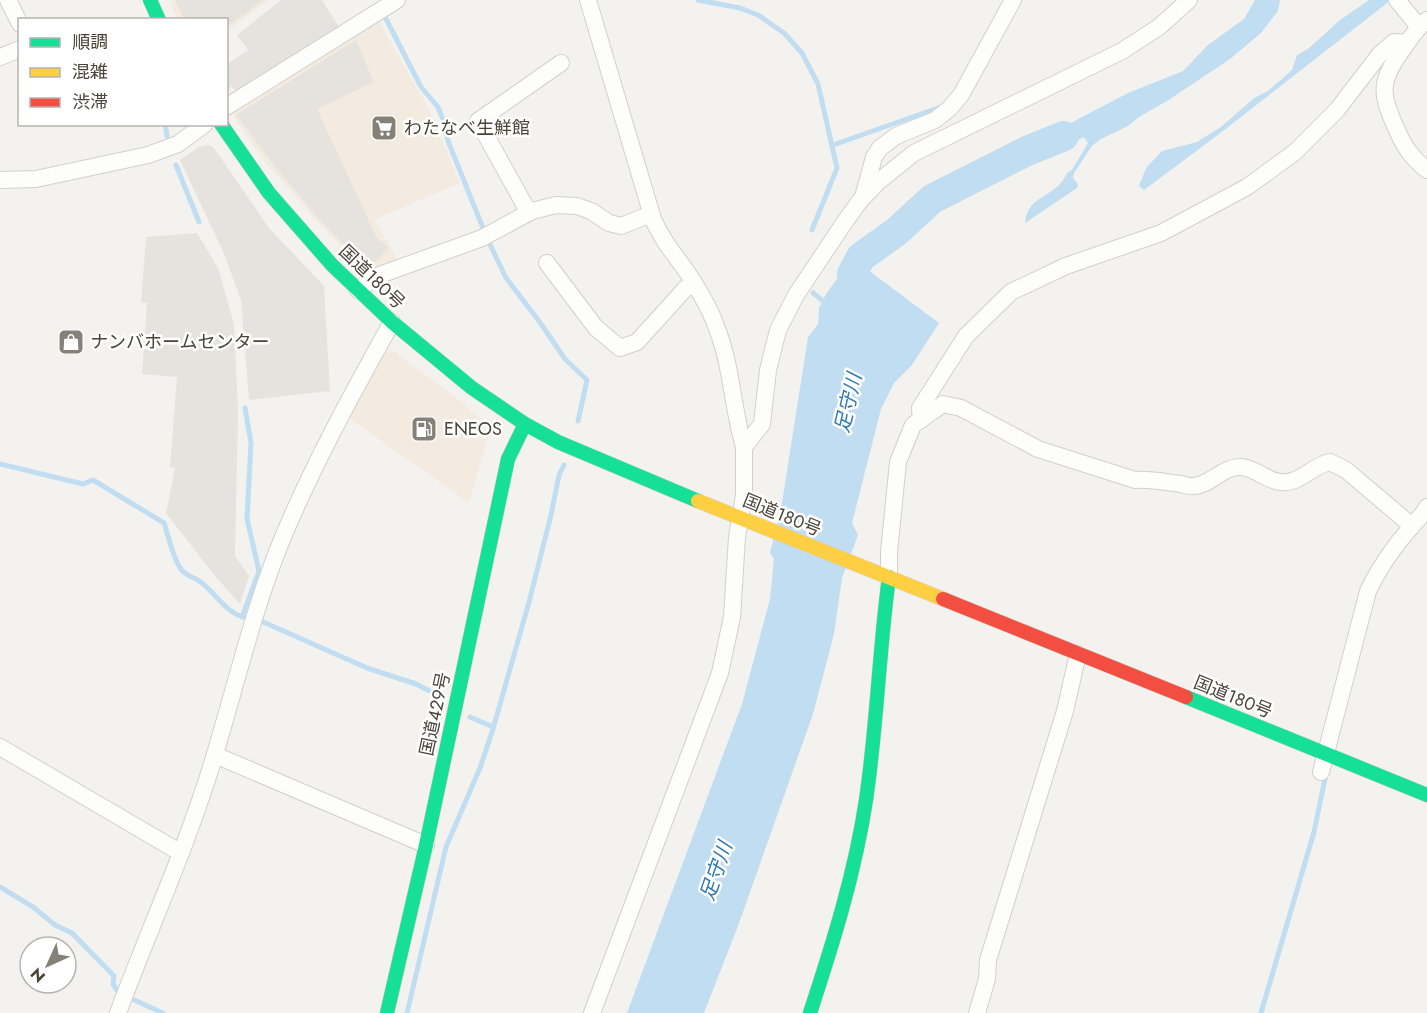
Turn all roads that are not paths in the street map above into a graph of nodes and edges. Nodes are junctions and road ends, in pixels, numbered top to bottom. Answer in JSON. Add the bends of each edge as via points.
{"nodes":[{"id":1,"x":8,"y":0,"type":"edge"},
{"id":2,"x":150,"y":0,"type":"edge"},
{"id":3,"x":397,"y":0,"type":"edge"},
{"id":4,"x":588,"y":0,"type":"edge"},
{"id":5,"x":1013,"y":0,"type":"edge"},
{"id":6,"x":1189,"y":0,"type":"edge"},
{"id":7,"x":1397,"y":0,"type":"edge"},
{"id":8,"x":158,"y":18,"type":"edge"},
{"id":9,"x":18,"y":20,"type":"edge"},
{"id":10,"x":1419,"y":22,"type":"edge"},
{"id":11,"x":1407,"y":43,"type":"junction"},
{"id":12,"x":18,"y":50,"type":"edge"},
{"id":13,"x":0,"y":57,"type":"edge"},
{"id":14,"x":561,"y":63,"type":"dead end"},
{"id":15,"x":228,"y":106,"type":"edge"},
{"id":16,"x":202,"y":126,"type":"edge"},
{"id":17,"x":221,"y":126,"type":"edge"},
{"id":18,"x":1427,"y":170,"type":"edge"},
{"id":19,"x":0,"y":180,"type":"edge"},
{"id":20,"x":863,"y":198,"type":"junction"},
{"id":21,"x":529,"y":213,"type":"junction"},
{"id":22,"x":651,"y":214,"type":"junction"},
{"id":23,"x":547,"y":264,"type":"dead end"},
{"id":24,"x":694,"y":282,"type":"junction"},
{"id":25,"x":358,"y":290,"type":"junction"},
{"id":26,"x":392,"y":322,"type":"junction"},
{"id":27,"x":921,"y":420,"type":"junction"},
{"id":28,"x":525,"y":424,"type":"junction"},
{"id":29,"x":744,"y":447,"type":"junction"},
{"id":30,"x":1427,"y":507,"type":"edge"},
{"id":31,"x":741,"y":518,"type":"junction"},
{"id":32,"x":1412,"y":526,"type":"junction"},
{"id":33,"x":882,"y":574,"type":"junction"},
{"id":34,"x":1078,"y":654,"type":"junction"},
{"id":35,"x":0,"y":747,"type":"edge"},
{"id":36,"x":1326,"y":754,"type":"junction"},
{"id":37,"x":215,"y":755,"type":"junction"},
{"id":38,"x":1321,"y":772,"type":"dead end"},
{"id":39,"x":1427,"y":795,"type":"edge"},
{"id":40,"x":426,"y":845,"type":"junction"},
{"id":41,"x":181,"y":853,"type":"junction"},
{"id":42,"x":118,"y":1013,"type":"edge"},
{"id":43,"x":387,"y":1013,"type":"edge"},
{"id":44,"x":592,"y":1013,"type":"edge"},
{"id":45,"x":810,"y":1013,"type":"edge"},
{"id":46,"x":977,"y":1013,"type":"edge"}],
"edges":[{"from":1,"to":9,"type":"street"},
{"from":2,"to":8,"type":"main road"},
{"from":3,"to":15,"type":"street"},
{"from":4,"to":22,"type":"street"},
{"from":5,"to":20,"type":"street","via":[[949,110],[886,141],[880,148]]},
{"from":6,"to":20,"type":"street","via":[[1159,27],[1122,51],[914,153]]},
{"from":7,"to":10,"type":"street"},
{"from":10,"to":11,"type":"street"},
{"from":11,"to":18,"type":"street","via":[[1389,68],[1385,99],[1406,149]]},
{"from":11,"to":27,"type":"street","via":[[1394,42],[1380,54],[1337,110],[1295,152],[1247,187],[1161,233],[1066,266],[1011,292],[966,336],[920,408]]},
{"from":12,"to":13,"type":"street"},
{"from":14,"to":21,"type":"street","via":[[478,121]]},
{"from":16,"to":19,"type":"street","via":[[178,144],[148,155],[36,179]]},
{"from":17,"to":25,"type":"main road","name":"国道180号","via":[[282,208]]},
{"from":20,"to":29,"type":"street","via":[[787,311],[772,349],[762,424]]},
{"from":21,"to":22,"type":"street","via":[[556,205],[577,206],[615,226]]},
{"from":21,"to":25,"type":"street","via":[[486,236],[377,276]]},
{"from":22,"to":24,"type":"street","via":[[658,233]]},
{"from":23,"to":24,"type":"street","via":[[596,327],[620,348],[637,342]]},
{"from":24,"to":29,"type":"street","via":[[723,345]]},
{"from":25,"to":26,"type":"main road","name":"国道180号"},
{"from":26,"to":28,"type":"main road","name":"国道180号","via":[[472,388]]},
{"from":26,"to":37,"type":"street","via":[[341,415],[284,535],[244,645]]},
{"from":27,"to":32,"type":"street","via":[[943,404],[961,408],[1038,449],[1135,480],[1195,487],[1238,467],[1280,482],[1295,480],[1330,462],[1346,470]]},
{"from":27,"to":33,"type":"street","via":[[913,425],[898,462],[889,552]]},
{"from":28,"to":31,"type":"main road","name":"国道180号","via":[[598,461]]},
{"from":28,"to":40,"type":"main road","name":"国道429号","via":[[508,459]]},
{"from":29,"to":31,"type":"street"},
{"from":30,"to":32,"type":"street"},
{"from":31,"to":33,"type":"main road","name":"国道180号"},
{"from":31,"to":44,"type":"street","via":[[732,617],[720,673]]},
{"from":32,"to":36,"type":"street","via":[[1368,591]]},
{"from":33,"to":34,"type":"main road","name":"国道180号"},
{"from":33,"to":45,"type":"main road","via":[[873,752],[864,817],[844,906]]},
{"from":34,"to":36,"type":"main road","name":"国道180号"},
{"from":34,"to":46,"type":"street","via":[[1065,711],[988,960]]},
{"from":35,"to":41,"type":"street"},
{"from":36,"to":38,"type":"street"},
{"from":36,"to":39,"type":"main road","name":"国道180号"},
{"from":37,"to":40,"type":"street"},
{"from":37,"to":41,"type":"street"},
{"from":40,"to":43,"type":"main road","name":"国道429号"},
{"from":41,"to":42,"type":"street"}]}
